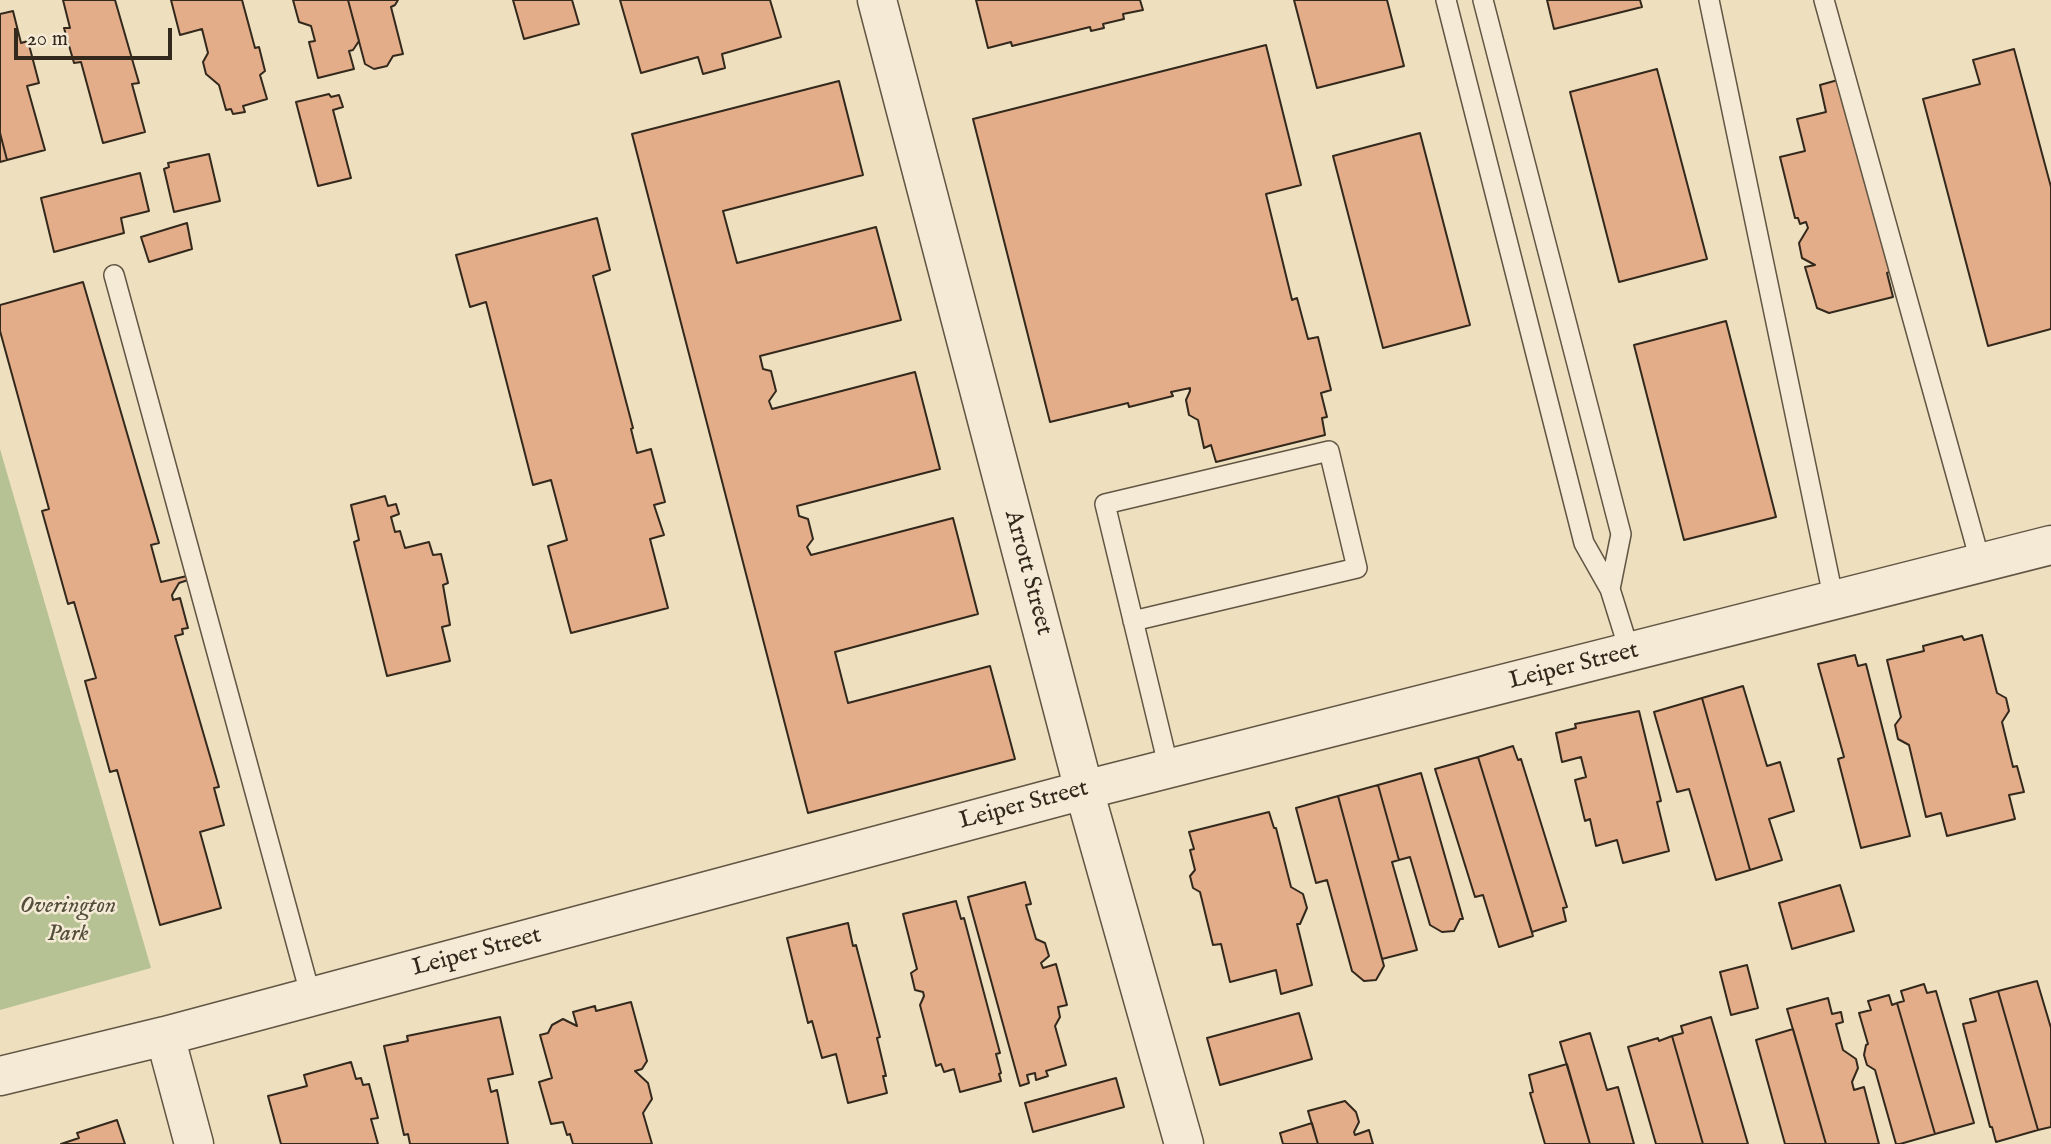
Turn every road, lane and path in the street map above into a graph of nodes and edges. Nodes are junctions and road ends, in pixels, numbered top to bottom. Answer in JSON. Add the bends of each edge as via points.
{"nodes":[{"id":1,"x":877,"y":0,"type":"edge"},
{"id":2,"x":1446,"y":0,"type":"edge"},
{"id":3,"x":1483,"y":0,"type":"edge"},
{"id":4,"x":1709,"y":0,"type":"edge"},
{"id":5,"x":1824,"y":0,"type":"edge"},
{"id":6,"x":114,"y":275,"type":"dead end"},
{"id":7,"x":2051,"y":545,"type":"edge"},
{"id":8,"x":1981,"y":564,"type":"junction"},
{"id":9,"x":1610,"y":589,"type":"junction"},
{"id":10,"x":1834,"y":601,"type":"junction"},
{"id":11,"x":1133,"y":621,"type":"junction"},
{"id":12,"x":1630,"y":653,"type":"junction"},
{"id":13,"x":1169,"y":769,"type":"junction"},
{"id":14,"x":1084,"y":790,"type":"junction"},
{"id":15,"x":310,"y":997,"type":"junction"},
{"id":16,"x":165,"y":1036,"type":"junction"},
{"id":17,"x":0,"y":1076,"type":"edge"},
{"id":18,"x":194,"y":1144,"type":"edge"},
{"id":19,"x":1184,"y":1144,"type":"edge"}],
"edges":[{"from":1,"to":14,"type":"street","name":"Arrott Street"},
{"from":2,"to":9,"type":"lane","via":[[1584,543]]},
{"from":3,"to":9,"type":"lane","via":[[1621,534]]},
{"from":4,"to":10,"type":"lane"},
{"from":5,"to":8,"type":"lane"},
{"from":6,"to":15,"type":"lane"},
{"from":7,"to":8,"type":"street","name":"Leiper Street"},
{"from":8,"to":10,"type":"street","name":"Leiper Street"},
{"from":9,"to":12,"type":"lane"},
{"from":10,"to":12,"type":"street","name":"Leiper Street"},
{"from":11,"to":11,"type":"lane","via":[[1105,504],[1329,451],[1357,568]]},
{"from":11,"to":13,"type":"lane"},
{"from":12,"to":13,"type":"street","name":"Leiper Street"},
{"from":13,"to":14,"type":"street","name":"Leiper Street"},
{"from":14,"to":15,"type":"street","name":"Leiper Street"},
{"from":14,"to":19,"type":"street","name":"Arrott Street"},
{"from":15,"to":16,"type":"street","name":"Leiper Street"},
{"from":16,"to":17,"type":"street","name":"Leiper Street"},
{"from":16,"to":18,"type":"street"}]}
